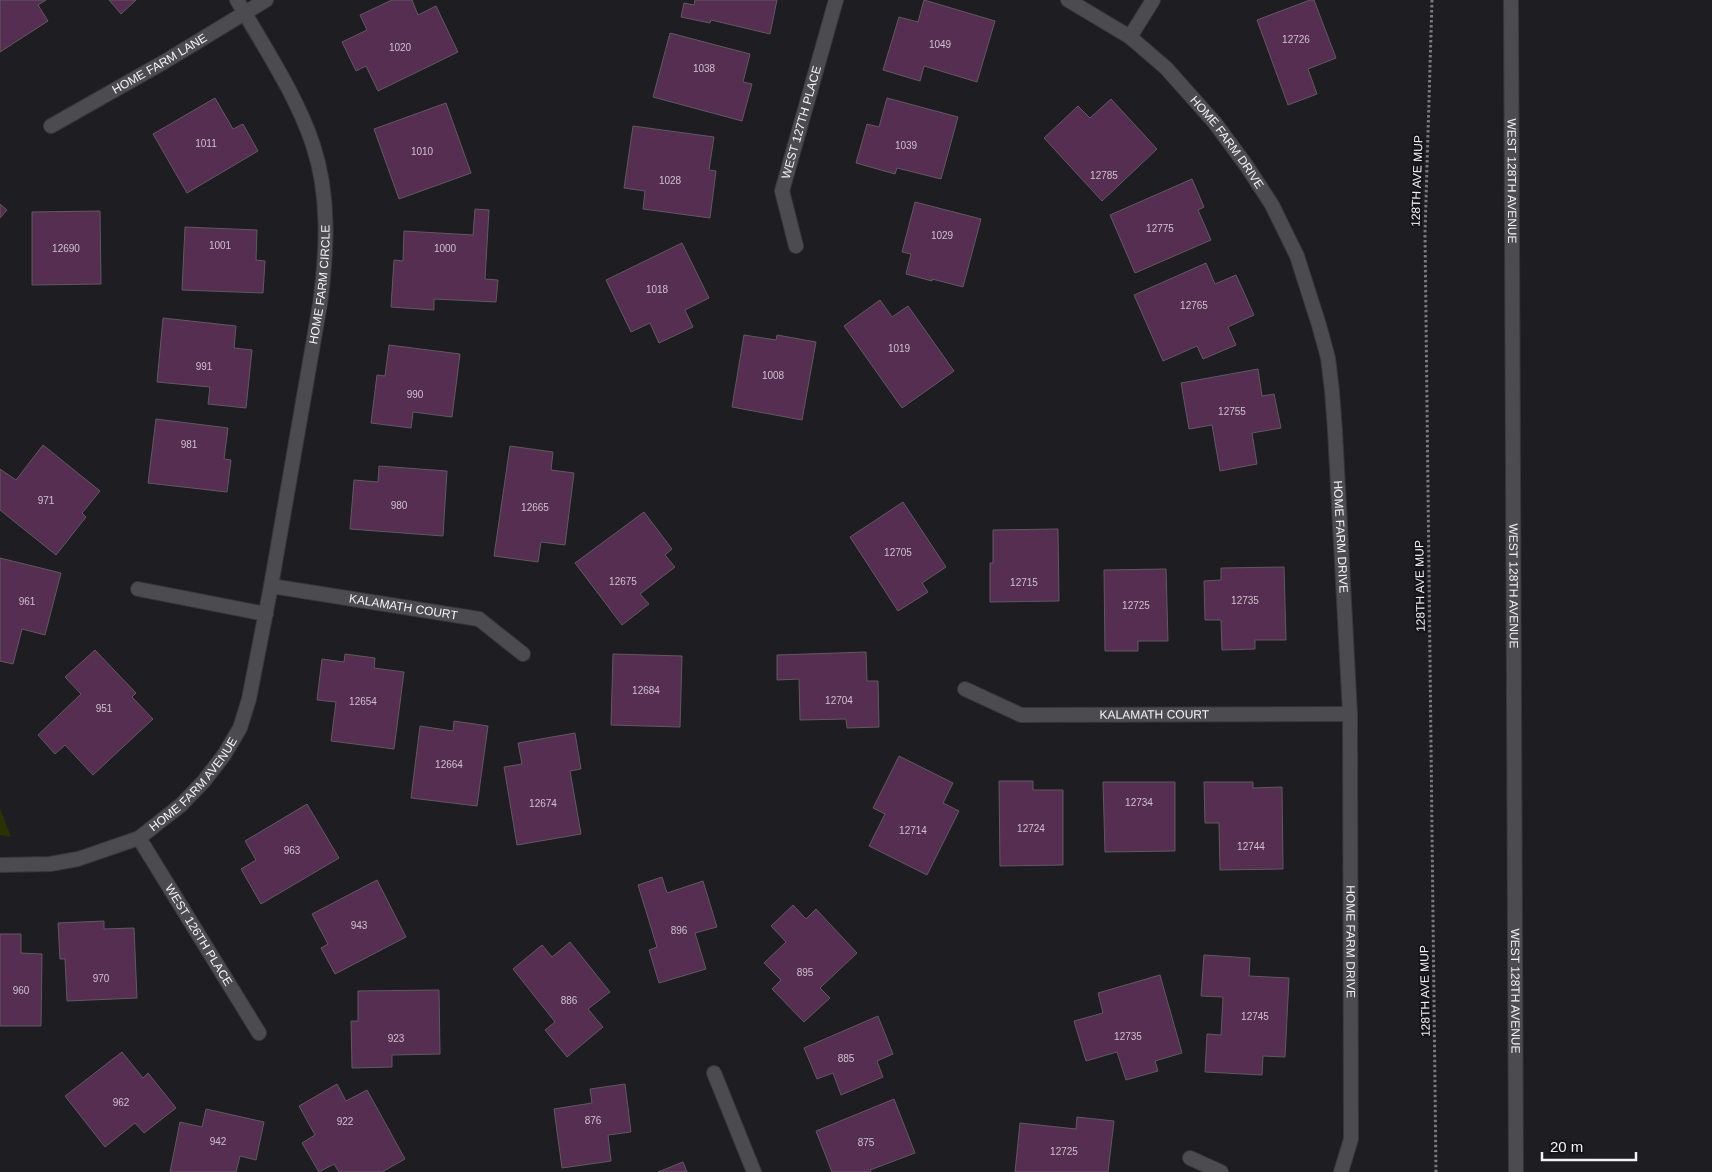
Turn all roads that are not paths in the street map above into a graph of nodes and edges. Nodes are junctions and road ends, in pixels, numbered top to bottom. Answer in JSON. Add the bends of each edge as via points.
{"nodes":[{"id":1,"x":237,"y":0,"type":"edge"},
{"id":2,"x":266,"y":0,"type":"edge"},
{"id":3,"x":836,"y":0,"type":"edge"},
{"id":4,"x":1068,"y":0,"type":"edge"},
{"id":5,"x":1153,"y":0,"type":"edge"},
{"id":6,"x":1511,"y":0,"type":"edge"},
{"id":7,"x":245,"y":13,"type":"junction"},
{"id":8,"x":1130,"y":37,"type":"junction"},
{"id":9,"x":51,"y":126,"type":"dead end"},
{"id":10,"x":796,"y":246,"type":"dead end"},
{"id":11,"x":271,"y":586,"type":"junction"},
{"id":12,"x":138,"y":589,"type":"dead end"},
{"id":13,"x":266,"y":614,"type":"junction"},
{"id":14,"x":523,"y":654,"type":"dead end"},
{"id":15,"x":965,"y":689,"type":"dead end"},
{"id":16,"x":1350,"y":714,"type":"junction"},
{"id":17,"x":139,"y":838,"type":"junction"},
{"id":18,"x":0,"y":865,"type":"edge"},
{"id":19,"x":259,"y":1033,"type":"dead end"},
{"id":20,"x":714,"y":1073,"type":"dead end"},
{"id":21,"x":1190,"y":1158,"type":"dead end"},
{"id":22,"x":754,"y":1172,"type":"edge"},
{"id":23,"x":1221,"y":1172,"type":"edge"},
{"id":24,"x":1341,"y":1172,"type":"edge"},
{"id":25,"x":1516,"y":1172,"type":"edge"}],
"edges":[{"from":1,"to":7,"type":"street","name":"HOME FARM CIRCLE"},
{"from":2,"to":7,"type":"street","name":"HOME FARM LANE"},
{"from":3,"to":10,"type":"street","name":"WEST 127TH PLACE","via":[[782,191]]},
{"from":4,"to":8,"type":"street","name":"HOME FARM DRIVE"},
{"from":5,"to":8,"type":"street"},
{"from":6,"to":25,"type":"street","name":"WEST 128TH AVENUE"},
{"from":7,"to":9,"type":"street","name":"HOME FARM LANE"},
{"from":7,"to":11,"type":"street","name":"HOME FARM CIRCLE","via":[[298,106],[313,146],[322,183],[326,221],[320,304]]},
{"from":8,"to":16,"type":"street","name":"HOME FARM DRIVE","via":[[1166,68],[1215,123],[1246,165],[1272,205],[1297,256],[1320,325],[1332,391]]},
{"from":11,"to":13,"type":"street","name":"HOME FARM AVENUE"},
{"from":11,"to":14,"type":"street","name":"KALAMATH COURT","via":[[478,619]]},
{"from":12,"to":13,"type":"street"},
{"from":13,"to":17,"type":"street","name":"HOME FARM AVENUE","via":[[240,728],[204,781],[181,805]]},
{"from":15,"to":16,"type":"street","name":"KALAMATH COURT","via":[[1021,716]]},
{"from":16,"to":24,"type":"street","name":"HOME FARM DRIVE","via":[[1351,1139]]},
{"from":17,"to":18,"type":"street","name":"HOME FARM AVENUE","via":[[78,859],[50,864]]},
{"from":17,"to":19,"type":"street","name":"WEST 126TH PLACE"},
{"from":20,"to":22,"type":"street"},
{"from":21,"to":23,"type":"street"}]}
